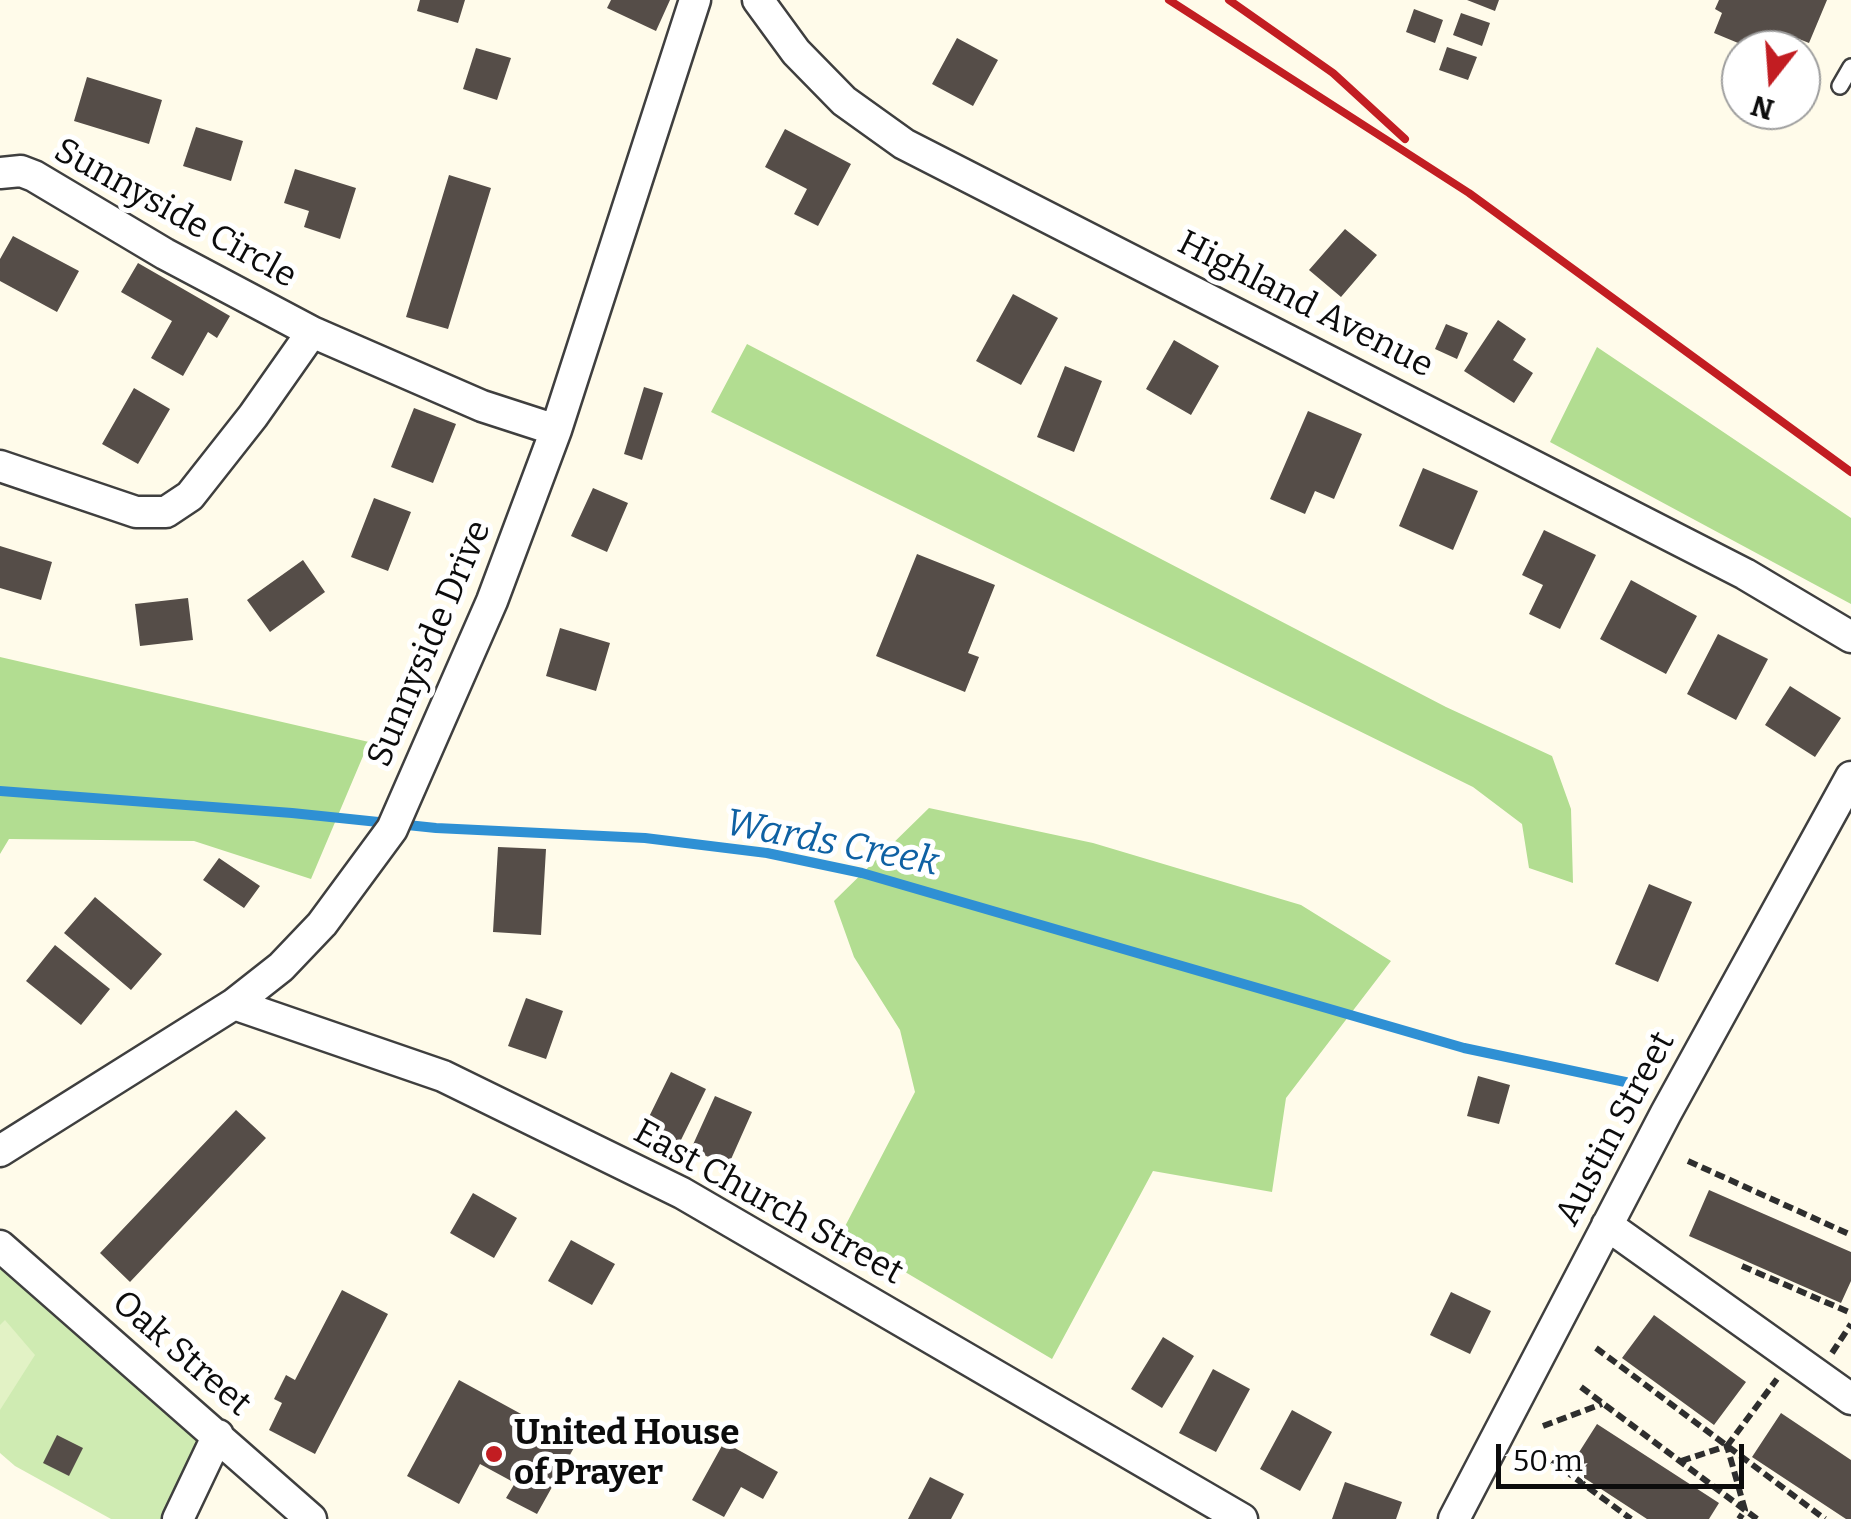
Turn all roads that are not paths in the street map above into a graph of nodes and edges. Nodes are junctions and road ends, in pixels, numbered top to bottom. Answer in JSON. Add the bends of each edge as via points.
{"nodes":[{"id":1,"x":695,"y":0,"type":"edge"},
{"id":2,"x":758,"y":0,"type":"edge"},
{"id":3,"x":1851,"y":66,"type":"edge"},
{"id":4,"x":1840,"y":86,"type":"dead end"},
{"id":5,"x":0,"y":172,"type":"edge"},
{"id":6,"x":312,"y":332,"type":"junction"},
{"id":7,"x":556,"y":430,"type":"junction"},
{"id":8,"x":0,"y":466,"type":"edge"},
{"id":9,"x":1851,"y":637,"type":"edge"},
{"id":10,"x":1851,"y":778,"type":"edge"},
{"id":11,"x":234,"y":1004,"type":"junction"},
{"id":12,"x":0,"y":1151,"type":"edge"},
{"id":13,"x":1607,"y":1225,"type":"junction"},
{"id":14,"x":0,"y":1246,"type":"edge"},
{"id":15,"x":1851,"y":1398,"type":"edge"},
{"id":16,"x":218,"y":1436,"type":"junction"},
{"id":17,"x":178,"y":1519,"type":"edge"},
{"id":18,"x":311,"y":1519,"type":"edge"},
{"id":19,"x":1242,"y":1519,"type":"edge"},
{"id":20,"x":1454,"y":1519,"type":"edge"}],
"edges":[{"from":1,"to":7,"type":"street","name":"Sunnyside Drive"},
{"from":2,"to":9,"type":"street","name":"Highland Avenue","via":[[844,101],[904,144],[1727,565]]},
{"from":3,"to":4,"type":"lane"},
{"from":5,"to":6,"type":"street","name":"Sunnyside Circle","via":[[34,176]]},
{"from":6,"to":7,"type":"street","name":"Sunnyside Circle","via":[[482,406]]},
{"from":6,"to":8,"type":"street","name":"Sunnyside Circle","via":[[190,496],[166,512],[136,512]]},
{"from":7,"to":11,"type":"street","name":"Sunnyside Drive","via":[[492,601],[392,829],[322,924]]},
{"from":10,"to":13,"type":"street","name":"Austin Street"},
{"from":11,"to":12,"type":"street","name":"Sunnyside Drive"},
{"from":11,"to":19,"type":"street","name":"East Church Street","via":[[443,1076],[682,1193]]},
{"from":13,"to":15,"type":"street"},
{"from":13,"to":20,"type":"street","name":"Austin Street"},
{"from":14,"to":16,"type":"street","name":"Oak Street"},
{"from":16,"to":17,"type":"street"},
{"from":16,"to":18,"type":"street","name":"Oak Street"}]}
